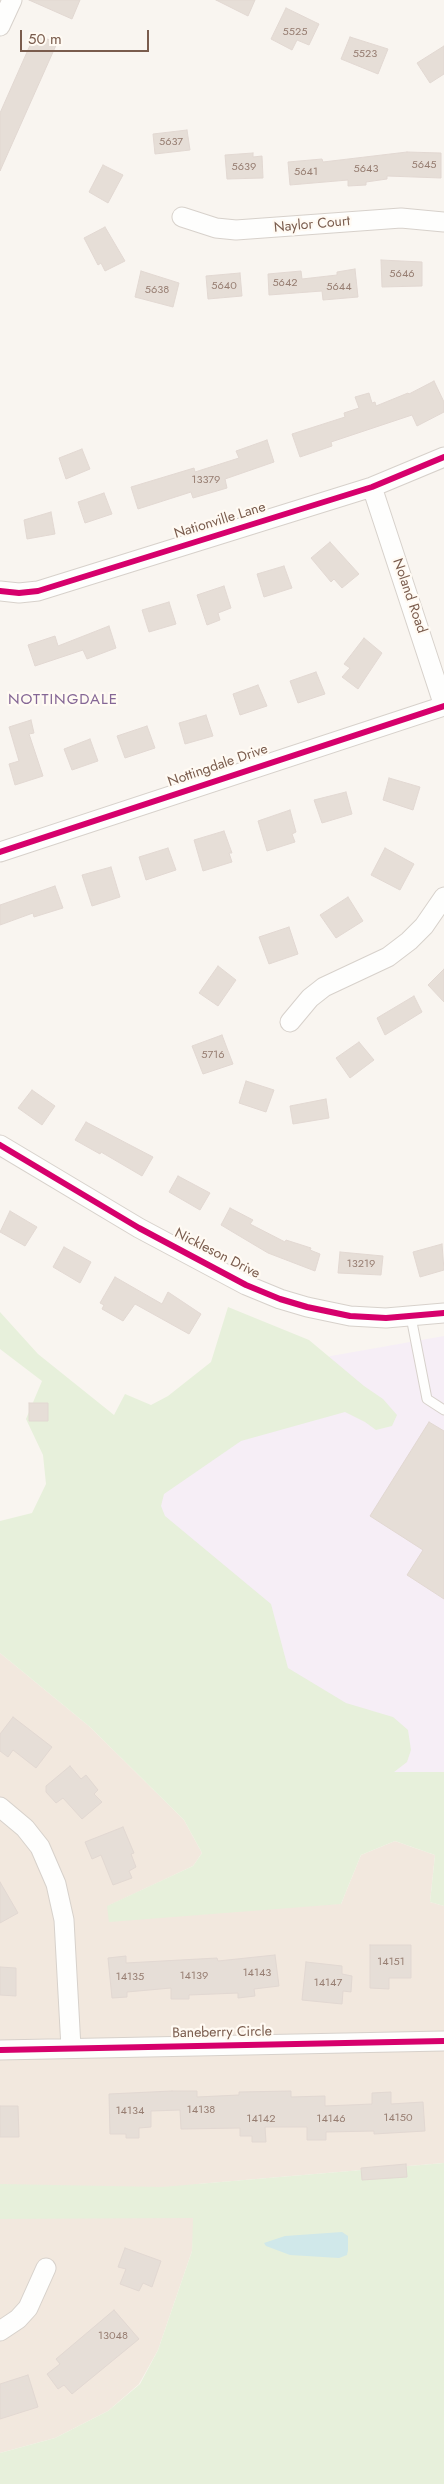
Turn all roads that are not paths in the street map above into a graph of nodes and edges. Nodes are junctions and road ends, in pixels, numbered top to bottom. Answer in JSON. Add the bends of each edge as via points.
{"nodes":[{"id":1,"x":12,"y":0,"type":"edge"},
{"id":2,"x":0,"y":26,"type":"edge"},
{"id":3,"x":182,"y":217,"type":"dead end"},
{"id":4,"x":444,"y":222,"type":"edge"},
{"id":5,"x":444,"y":457,"type":"edge"},
{"id":6,"x":372,"y":487,"type":"junction"},
{"id":7,"x":0,"y":591,"type":"edge"},
{"id":8,"x":444,"y":706,"type":"edge"},
{"id":9,"x":0,"y":852,"type":"edge"},
{"id":10,"x":444,"y":897,"type":"edge"},
{"id":11,"x":290,"y":1022,"type":"dead end"},
{"id":12,"x":0,"y":1146,"type":"edge"},
{"id":13,"x":444,"y":1313,"type":"edge"},
{"id":14,"x":411,"y":1317,"type":"junction"},
{"id":15,"x":444,"y":1410,"type":"edge"},
{"id":16,"x":0,"y":1807,"type":"edge"},
{"id":17,"x":444,"y":2041,"type":"edge"},
{"id":18,"x":70,"y":2048,"type":"junction"},
{"id":19,"x":0,"y":2050,"type":"edge"},
{"id":20,"x":46,"y":2268,"type":"dead end"},
{"id":21,"x":0,"y":2330,"type":"edge"}],
"edges":[{"from":1,"to":2,"type":"street"},
{"from":3,"to":4,"type":"street","name":"Naylor Court","via":[[216,228],[236,230],[401,218]]},
{"from":5,"to":6,"type":"street","name":"Nationville Lane"},
{"from":6,"to":7,"type":"street","name":"Nationville Lane","via":[[38,591]]},
{"from":6,"to":8,"type":"street","name":"Noland Road"},
{"from":8,"to":9,"type":"street","name":"Nottingdale Drive"},
{"from":10,"to":11,"type":"street","via":[[409,941],[388,957],[324,987]]},
{"from":12,"to":14,"type":"street","name":"Nickleson Drive","via":[[139,1228],[263,1292],[307,1308],[350,1316]]},
{"from":13,"to":14,"type":"street","name":"Nickleson Drive"},
{"from":14,"to":15,"type":"lane","via":[[427,1399]]},
{"from":16,"to":18,"type":"street","via":[[25,1828],[40,1847],[56,1884],[64,1920]]},
{"from":17,"to":18,"type":"street","name":"Baneberry Circle"},
{"from":18,"to":19,"type":"street","name":"Baneberry Circle"},
{"from":20,"to":21,"type":"street","via":[[28,2308]]}]}
